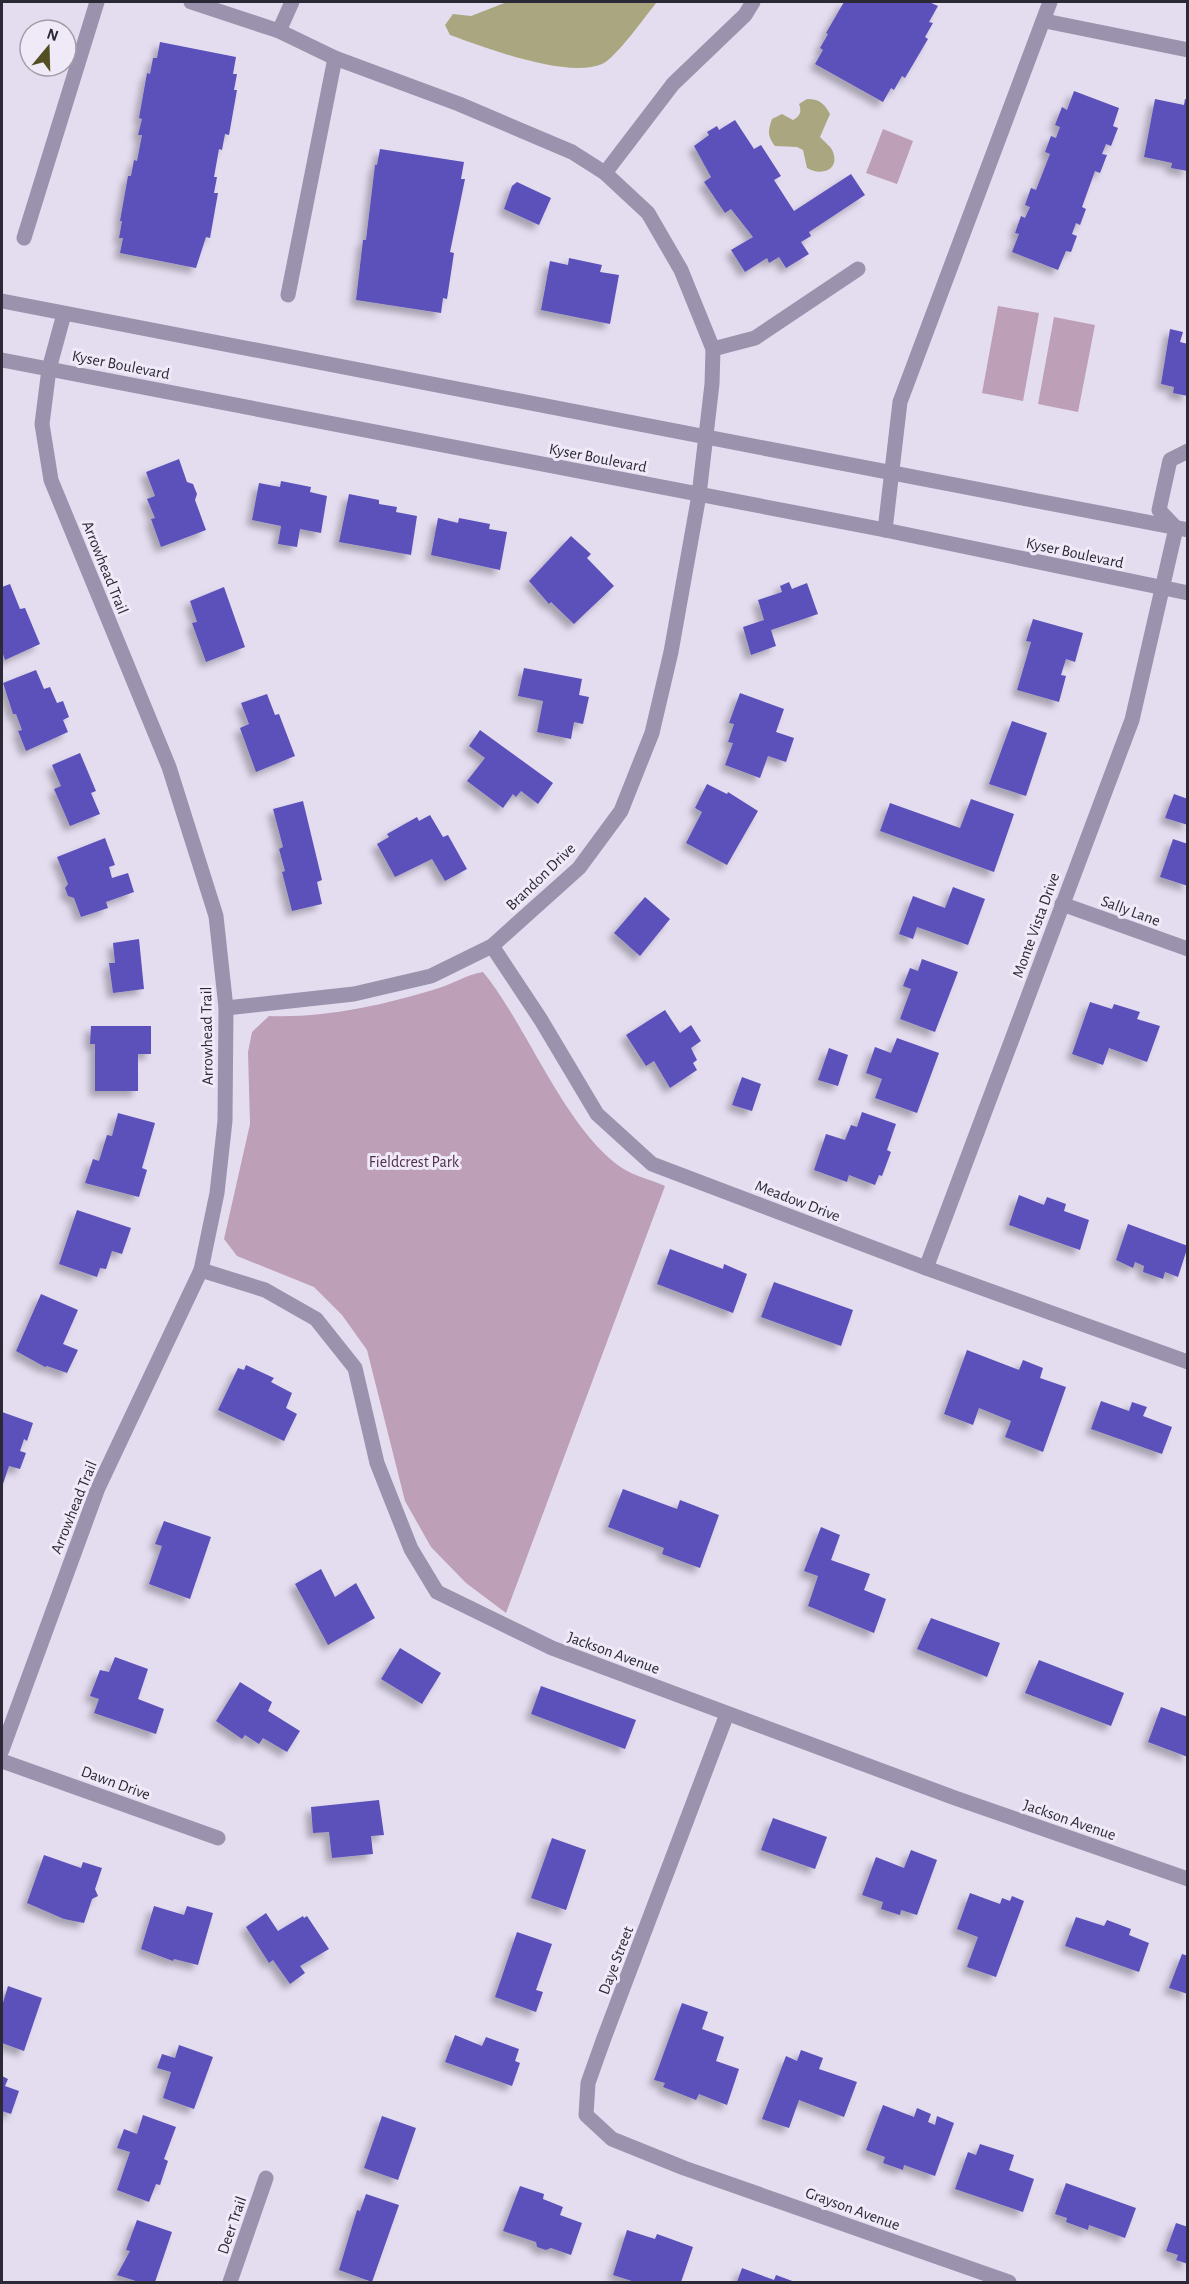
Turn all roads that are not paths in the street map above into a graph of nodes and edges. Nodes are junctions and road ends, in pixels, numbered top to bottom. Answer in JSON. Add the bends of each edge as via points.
{"nodes":[{"id":1,"x":97,"y":2,"type":"edge"},
{"id":2,"x":190,"y":2,"type":"edge"},
{"id":3,"x":292,"y":2,"type":"edge"},
{"id":4,"x":753,"y":2,"type":"edge"},
{"id":5,"x":1050,"y":2,"type":"edge"},
{"id":6,"x":1045,"y":21,"type":"junction"},
{"id":7,"x":279,"y":31,"type":"junction"},
{"id":8,"x":1188,"y":50,"type":"edge"},
{"id":9,"x":335,"y":58,"type":"junction"},
{"id":10,"x":605,"y":173,"type":"junction"},
{"id":11,"x":24,"y":238,"type":"dead end"},
{"id":12,"x":858,"y":269,"type":"dead end"},
{"id":13,"x":288,"y":295,"type":"dead end"},
{"id":14,"x":2,"y":302,"type":"edge"},
{"id":15,"x":64,"y":314,"type":"junction"},
{"id":16,"x":713,"y":350,"type":"junction"},
{"id":17,"x":2,"y":360,"type":"edge"},
{"id":18,"x":49,"y":369,"type":"junction"},
{"id":19,"x":707,"y":438,"type":"junction"},
{"id":20,"x":1188,"y":451,"type":"edge"},
{"id":21,"x":893,"y":475,"type":"junction"},
{"id":22,"x":699,"y":495,"type":"junction"},
{"id":23,"x":1184,"y":527,"type":"edge"},
{"id":24,"x":885,"y":530,"type":"junction"},
{"id":25,"x":1162,"y":588,"type":"junction"},
{"id":26,"x":1188,"y":593,"type":"edge"},
{"id":27,"x":1062,"y":904,"type":"junction"},
{"id":28,"x":492,"y":946,"type":"junction"},
{"id":29,"x":1188,"y":949,"type":"edge"},
{"id":30,"x":226,"y":1008,"type":"junction"},
{"id":31,"x":926,"y":1268,"type":"junction"},
{"id":32,"x":201,"y":1270,"type":"junction"},
{"id":33,"x":1188,"y":1362,"type":"edge"},
{"id":34,"x":727,"y":1714,"type":"junction"},
{"id":35,"x":2,"y":1750,"type":"edge"},
{"id":36,"x":2,"y":1761,"type":"edge"},
{"id":37,"x":218,"y":1838,"type":"dead end"},
{"id":38,"x":1188,"y":1879,"type":"edge"},
{"id":39,"x":684,"y":2168,"type":"joint"},
{"id":40,"x":266,"y":2178,"type":"dead end"},
{"id":41,"x":230,"y":2283,"type":"edge"},
{"id":42,"x":1009,"y":2283,"type":"edge"}],
"edges":[{"from":1,"to":11,"type":"street"},
{"from":2,"to":7,"type":"street"},
{"from":3,"to":7,"type":"street"},
{"from":4,"to":10,"type":"street","via":[[745,15],[673,84]]},
{"from":5,"to":6,"type":"street"},
{"from":6,"to":8,"type":"street"},
{"from":6,"to":21,"type":"street","via":[[900,402]]},
{"from":7,"to":9,"type":"street"},
{"from":9,"to":10,"type":"street","via":[[572,152]]},
{"from":9,"to":13,"type":"street"},
{"from":10,"to":16,"type":"street","via":[[648,213],[681,270]]},
{"from":12,"to":16,"type":"street","via":[[755,338]]},
{"from":14,"to":15,"type":"street"},
{"from":15,"to":18,"type":"street","name":"Arrowhead Trail"},
{"from":15,"to":19,"type":"street"},
{"from":16,"to":19,"type":"street","name":"Brandon Drive"},
{"from":17,"to":18,"type":"street","name":"Kyser Boulevard"},
{"from":18,"to":22,"type":"street","name":"Kyser Boulevard"},
{"from":18,"to":30,"type":"street","name":"Arrowhead Trail","via":[[42,424],[51,480],[169,767],[216,916]]},
{"from":19,"to":21,"type":"street"},
{"from":19,"to":22,"type":"street","name":"Brandon Drive"},
{"from":20,"to":23,"type":"street","via":[[1170,460],[1159,510]]},
{"from":21,"to":23,"type":"street"},
{"from":21,"to":24,"type":"street"},
{"from":22,"to":24,"type":"street","name":"Kyser Boulevard"},
{"from":22,"to":28,"type":"street","name":"Brandon Drive","via":[[652,733],[621,811],[579,868]]},
{"from":23,"to":25,"type":"street","name":"Monte Vista Drive"},
{"from":24,"to":25,"type":"street","name":"Kyser Boulevard"},
{"from":25,"to":26,"type":"street","name":"Kyser Boulevard"},
{"from":25,"to":27,"type":"street","name":"Monte Vista Drive","via":[[1132,720]]},
{"from":27,"to":29,"type":"street","name":"Sally Lane"},
{"from":27,"to":31,"type":"street","name":"Monte Vista Drive"},
{"from":28,"to":30,"type":"street","name":"Brandon Drive","via":[[431,976],[365,991]]},
{"from":28,"to":31,"type":"street","name":"Meadow Drive","via":[[597,1114],[652,1164]]},
{"from":30,"to":32,"type":"street","name":"Arrowhead Trail","via":[[225,1121],[217,1193]]},
{"from":31,"to":33,"type":"street","name":"Meadow Drive"},
{"from":32,"to":34,"type":"street","name":"Jackson Avenue","via":[[266,1290],[316,1319],[355,1368],[377,1463],[411,1549],[437,1592],[552,1648]]},
{"from":32,"to":35,"type":"street","name":"Arrowhead Trail","via":[[98,1488]]},
{"from":34,"to":38,"type":"street","name":"Jackson Avenue"},
{"from":34,"to":39,"type":"street","name":"Daye Street","via":[[588,2083],[586,2115],[612,2139]]},
{"from":36,"to":37,"type":"street","name":"Dawn Drive"},
{"from":39,"to":42,"type":"street","name":"Grayson Avenue"},
{"from":40,"to":41,"type":"street","name":"Deer Trail"}]}
